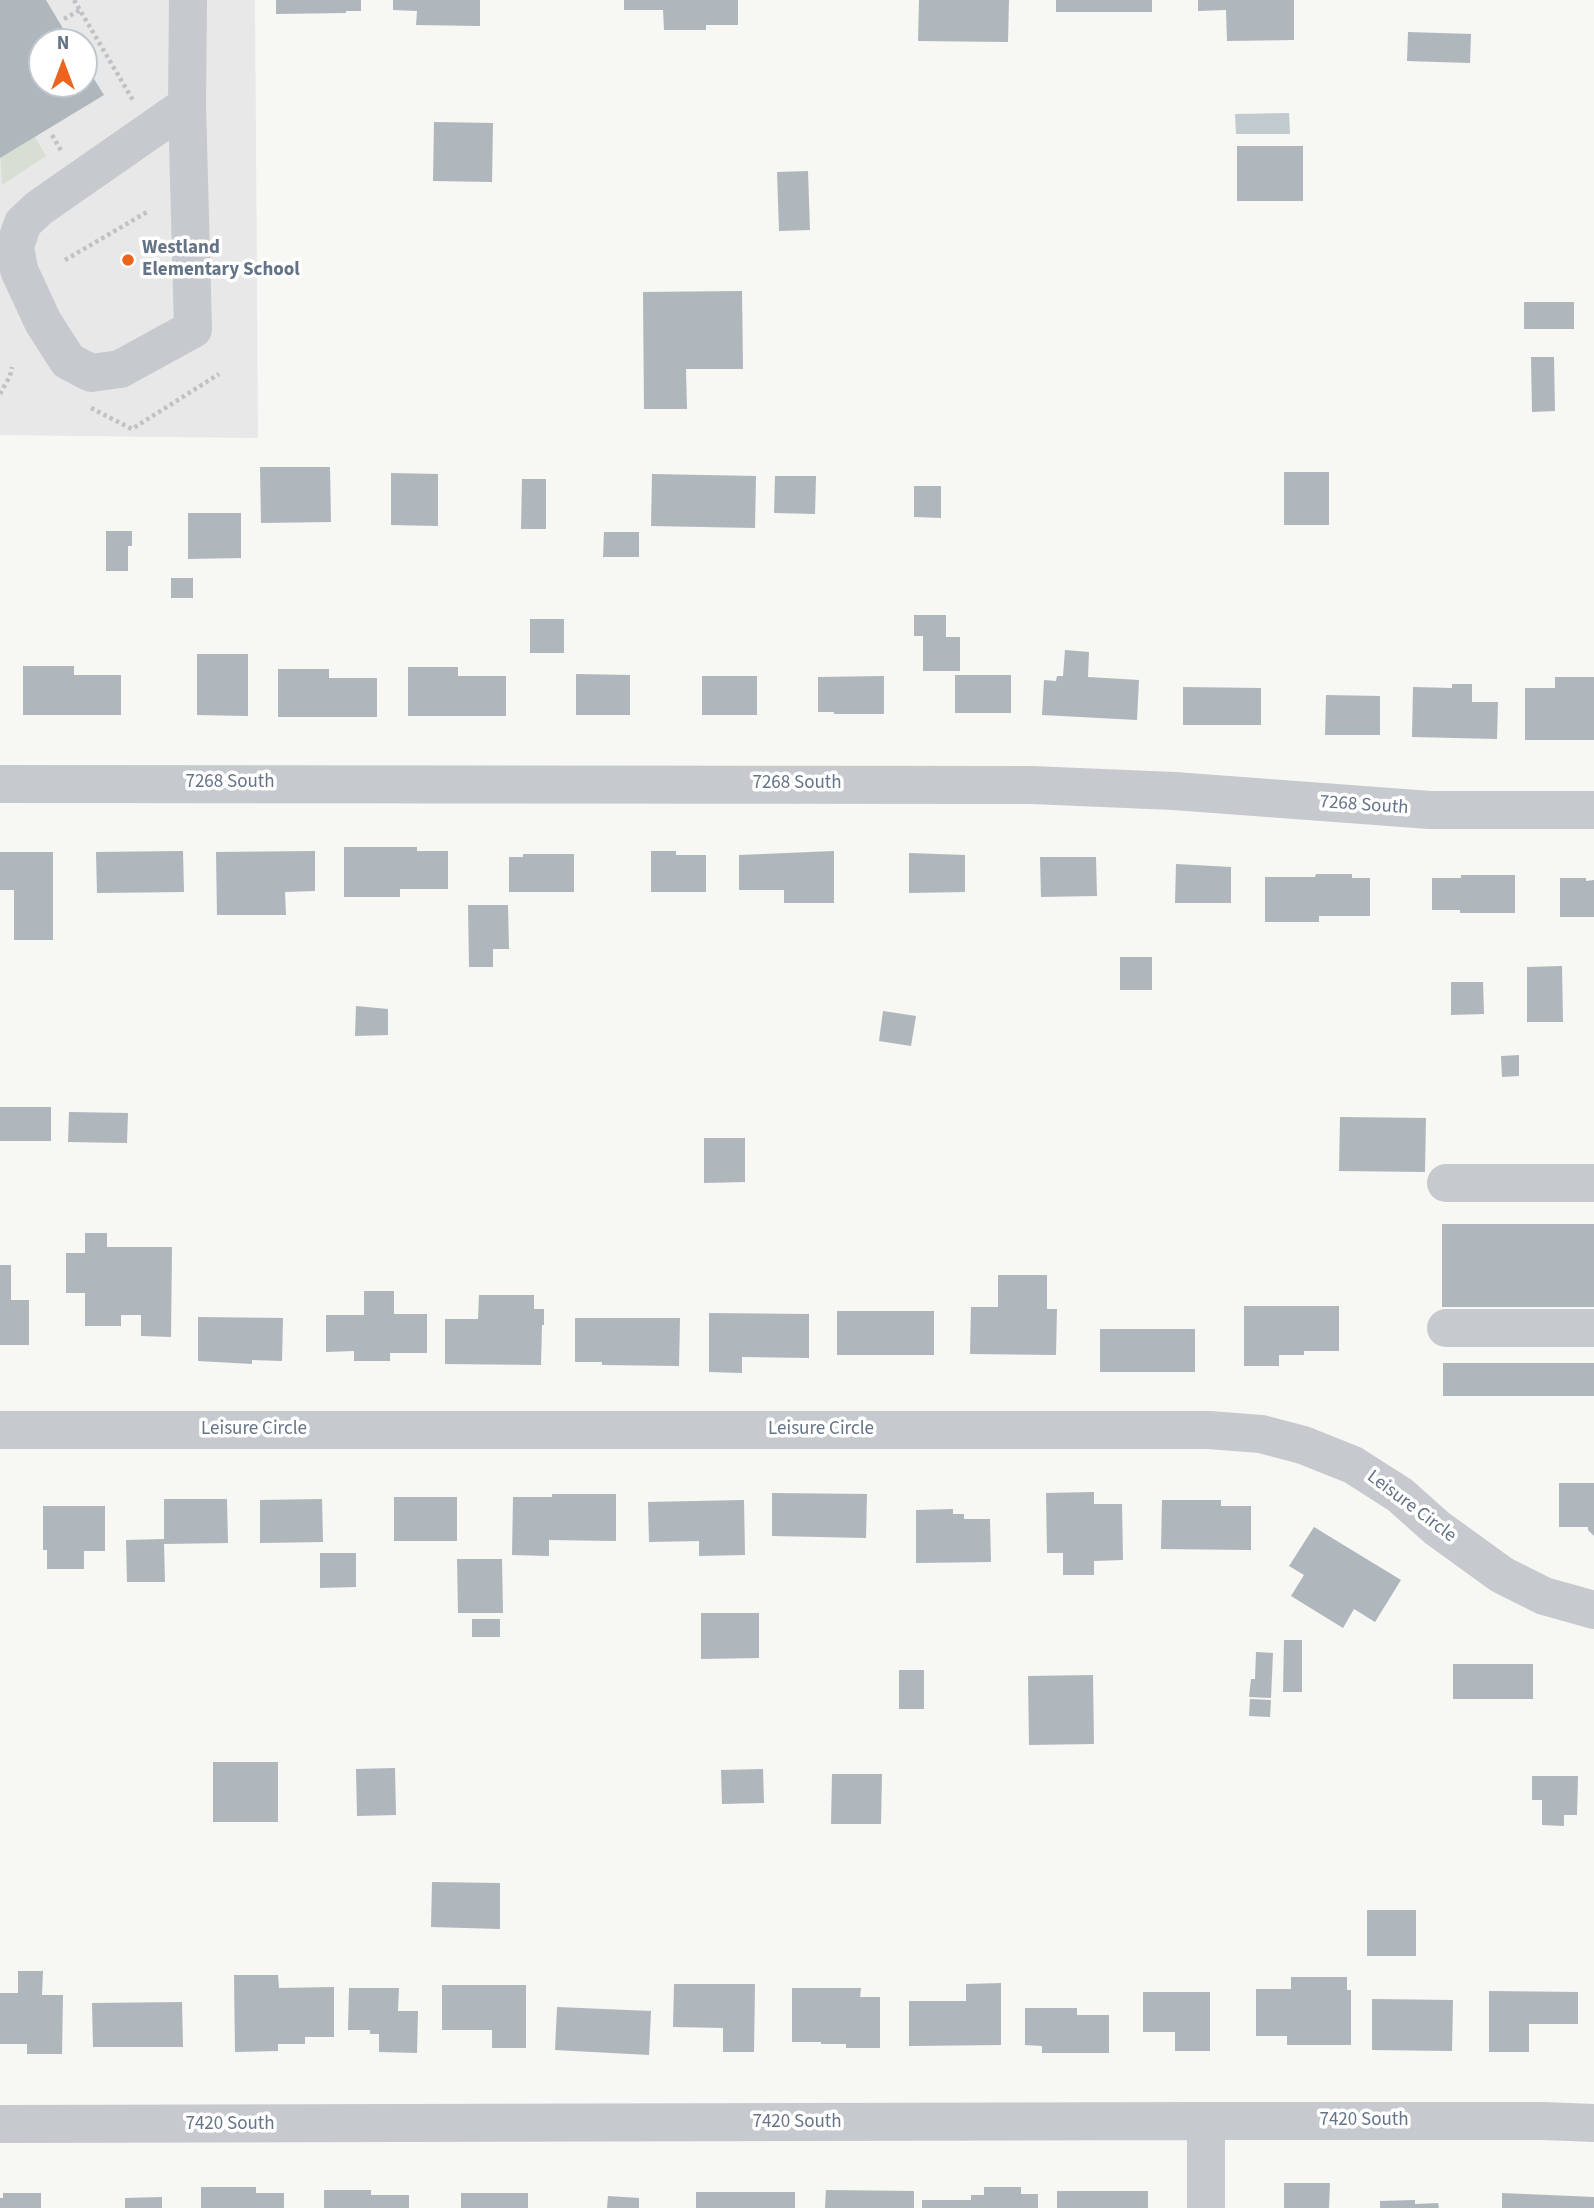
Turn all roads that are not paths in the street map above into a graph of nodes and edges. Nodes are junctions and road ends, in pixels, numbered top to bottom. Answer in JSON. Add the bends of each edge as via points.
{"nodes":[{"id":1,"x":188,"y":0,"type":"edge"},
{"id":2,"x":187,"y":105,"type":"junction"},
{"id":3,"x":0,"y":784,"type":"edge"},
{"id":4,"x":1594,"y":810,"type":"edge"},
{"id":5,"x":1446,"y":1183,"type":"dead end"},
{"id":6,"x":1594,"y":1183,"type":"edge"},
{"id":7,"x":1446,"y":1328,"type":"dead end"},
{"id":8,"x":1594,"y":1328,"type":"edge"},
{"id":9,"x":0,"y":1430,"type":"edge"},
{"id":10,"x":1594,"y":1610,"type":"edge"},
{"id":11,"x":1206,"y":2121,"type":"junction"},
{"id":12,"x":1594,"y":2123,"type":"edge"},
{"id":13,"x":0,"y":2124,"type":"edge"},
{"id":14,"x":1206,"y":2208,"type":"edge"}],
"edges":[{"from":1,"to":2,"type":"street"},
{"from":2,"to":2,"type":"street","via":[[23,223],[15,246],[19,270],[43,322],[68,361],[91,373],[120,369],[193,329]]},
{"from":3,"to":4,"type":"street","name":"7268 South","via":[[1031,785],[1430,810]]},
{"from":5,"to":6,"type":"street"},
{"from":7,"to":8,"type":"street"},
{"from":9,"to":10,"type":"street","name":"Leisure Circle","via":[[1209,1430],[1261,1434],[1353,1465],[1400,1495],[1502,1574],[1544,1596]]},
{"from":11,"to":12,"type":"street","name":"7420 South"},
{"from":11,"to":13,"type":"street","name":"7420 South"},
{"from":11,"to":14,"type":"street"}]}
